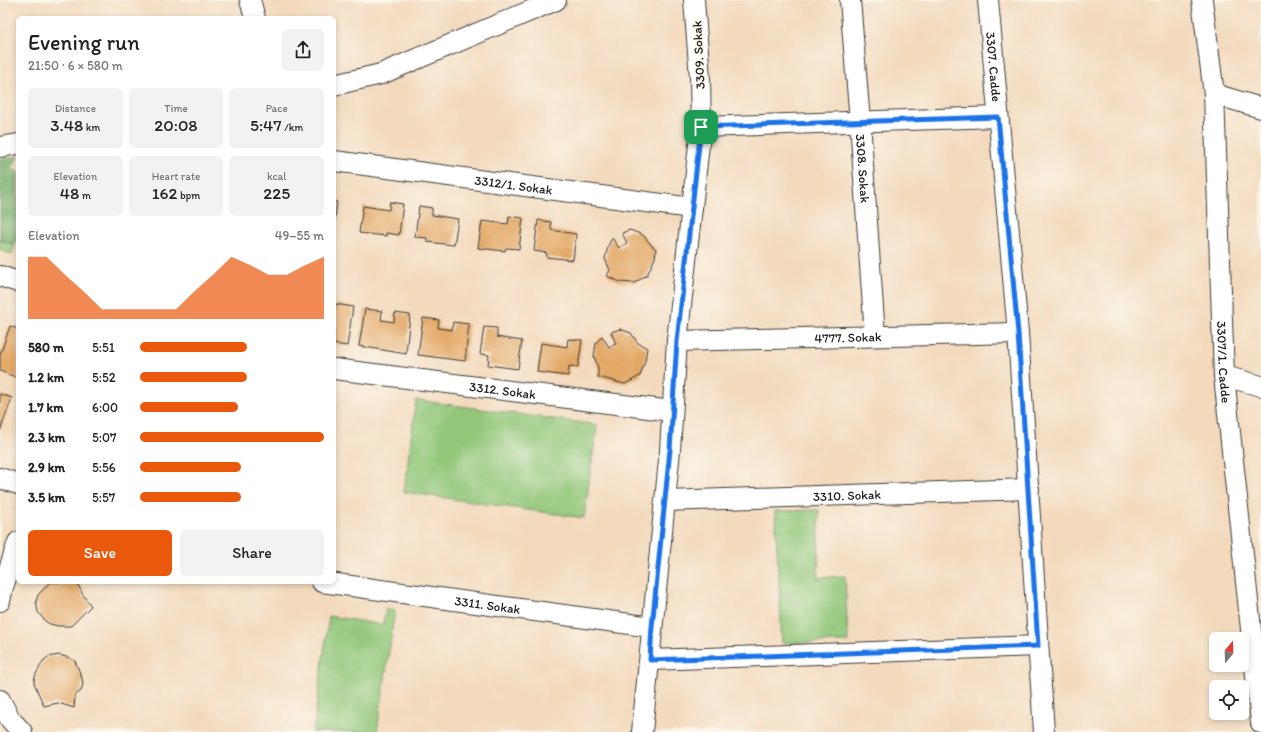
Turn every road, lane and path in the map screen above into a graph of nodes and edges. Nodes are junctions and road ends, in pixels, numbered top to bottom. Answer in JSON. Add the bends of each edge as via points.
{"nodes":[{"id":1,"x":250,"y":0,"type":"edge"},
{"id":2,"x":556,"y":0,"type":"edge"},
{"id":3,"x":694,"y":0,"type":"edge"},
{"id":4,"x":850,"y":0,"type":"edge"},
{"id":5,"x":988,"y":0,"type":"edge"},
{"id":6,"x":1202,"y":0,"type":"edge"},
{"id":7,"x":254,"y":16,"type":"edge"},
{"id":8,"x":336,"y":85,"type":"edge"},
{"id":9,"x":1214,"y":94,"type":"junction"},
{"id":10,"x":1261,"y":108,"type":"edge"},
{"id":11,"x":998,"y":117,"type":"junction"},
{"id":12,"x":860,"y":122,"type":"junction"},
{"id":13,"x":701,"y":127,"type":"junction"},
{"id":14,"x":16,"y":144,"type":"edge"},
{"id":15,"x":0,"y":147,"type":"edge"},
{"id":16,"x":336,"y":161,"type":"edge"},
{"id":17,"x":692,"y":208,"type":"junction"},
{"id":18,"x":0,"y":276,"type":"edge"},
{"id":19,"x":16,"y":281,"type":"edge"},
{"id":20,"x":1018,"y":333,"type":"junction"},
{"id":21,"x":875,"y":336,"type":"junction"},
{"id":22,"x":677,"y":341,"type":"junction"},
{"id":23,"x":336,"y":369,"type":"edge"},
{"id":24,"x":1224,"y":376,"type":"junction"},
{"id":25,"x":1261,"y":386,"type":"edge"},
{"id":26,"x":672,"y":411,"type":"junction"},
{"id":27,"x":0,"y":478,"type":"edge"},
{"id":28,"x":16,"y":483,"type":"edge"},
{"id":29,"x":1029,"y":489,"type":"junction"},
{"id":30,"x":665,"y":501,"type":"junction"},
{"id":31,"x":16,"y":548,"type":"edge"},
{"id":32,"x":336,"y":584,"type":"edge"},
{"id":33,"x":0,"y":601,"type":"edge"},
{"id":34,"x":652,"y":627,"type":"junction"},
{"id":35,"x":1038,"y":646,"type":"junction"},
{"id":36,"x":650,"y":660,"type":"junction"},
{"id":37,"x":0,"y":700,"type":"edge"},
{"id":38,"x":1261,"y":723,"type":"edge"},
{"id":39,"x":22,"y":732,"type":"edge"},
{"id":40,"x":642,"y":732,"type":"edge"},
{"id":41,"x":1044,"y":732,"type":"edge"}],
"edges":[{"from":1,"to":7,"type":"street"},
{"from":2,"to":8,"type":"street","via":[[381,74]]},
{"from":3,"to":13,"type":"street","name":"3309. Sokak"},
{"from":4,"to":12,"type":"street","name":"3308. Sokak"},
{"from":5,"to":11,"type":"street","name":"3307. Cadde"},
{"from":6,"to":9,"type":"street","name":"3307/1. Cadde"},
{"from":9,"to":10,"type":"street"},
{"from":9,"to":24,"type":"street","name":"3307/1. Cadde"},
{"from":11,"to":12,"type":"street"},
{"from":11,"to":20,"type":"street","name":"3307. Cadde"},
{"from":12,"to":13,"type":"street"},
{"from":12,"to":21,"type":"street","name":"3308. Sokak"},
{"from":13,"to":17,"type":"street","name":"3309. Sokak"},
{"from":14,"to":15,"type":"street"},
{"from":16,"to":17,"type":"street","name":"3312/1. Sokak"},
{"from":17,"to":22,"type":"street","name":"3309. Sokak"},
{"from":18,"to":19,"type":"street"},
{"from":20,"to":21,"type":"street","name":"4777. Sokak"},
{"from":20,"to":29,"type":"street","name":"3307. Cadde"},
{"from":21,"to":22,"type":"street","name":"4777. Sokak"},
{"from":22,"to":26,"type":"street","name":"3309. Sokak"},
{"from":23,"to":26,"type":"street","name":"3312. Sokak"},
{"from":24,"to":25,"type":"street"},
{"from":24,"to":38,"type":"street","name":"3307/1. Cadde"},
{"from":26,"to":30,"type":"street","name":"3309. Sokak"},
{"from":27,"to":28,"type":"street"},
{"from":29,"to":30,"type":"street","name":"3310. Sokak"},
{"from":29,"to":35,"type":"street","name":"3307. Cadde"},
{"from":30,"to":34,"type":"street","name":"3309. Sokak"},
{"from":31,"to":33,"type":"street"},
{"from":32,"to":34,"type":"street","name":"3311. Sokak"},
{"from":34,"to":36,"type":"street","name":"3309. Sokak"},
{"from":35,"to":36,"type":"street"},
{"from":35,"to":41,"type":"street","name":"3307. Cadde"},
{"from":36,"to":40,"type":"street","name":"3309. Sokak"},
{"from":37,"to":39,"type":"street","via":[[10,720]]}]}
